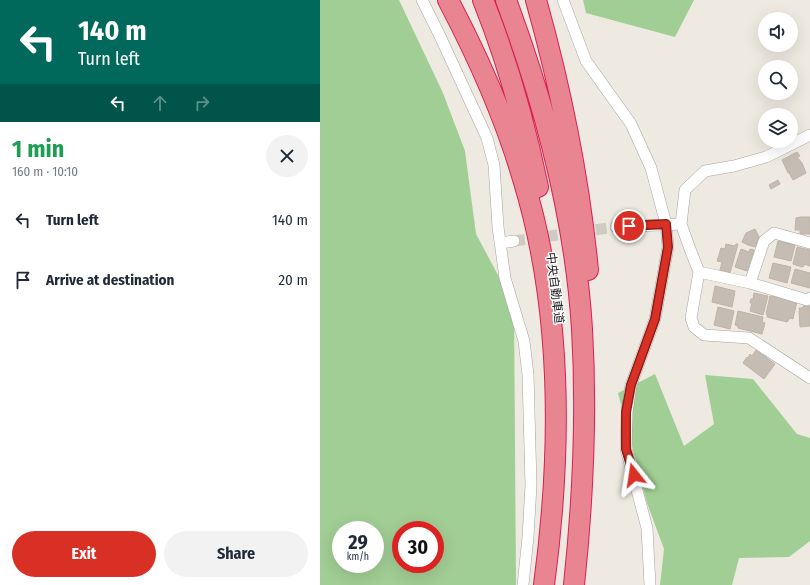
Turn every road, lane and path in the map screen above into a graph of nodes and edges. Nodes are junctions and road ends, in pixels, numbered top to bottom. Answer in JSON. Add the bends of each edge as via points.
{"nodes":[{"id":1,"x":422,"y":0,"type":"edge"},
{"id":2,"x":448,"y":0,"type":"edge"},
{"id":3,"x":483,"y":0,"type":"edge"},
{"id":4,"x":506,"y":0,"type":"edge"},
{"id":5,"x":563,"y":0,"type":"edge"},
{"id":6,"x":538,"y":6,"type":"edge"},
{"id":7,"x":810,"y":135,"type":"edge"},
{"id":8,"x":666,"y":224,"type":"junction"},
{"id":9,"x":682,"y":224,"type":"junction"},
{"id":10,"x":616,"y":227,"type":"tunnel mouth"},
{"id":11,"x":514,"y":241,"type":"tunnel mouth"},
{"id":12,"x":500,"y":243,"type":"junction"},
{"id":13,"x":810,"y":243,"type":"edge"},
{"id":14,"x":699,"y":272,"type":"junction"},
{"id":15,"x":750,"y":283,"type":"junction"},
{"id":16,"x":810,"y":298,"type":"edge"},
{"id":17,"x":810,"y":378,"type":"edge"},
{"id":18,"x":523,"y":585,"type":"edge"},
{"id":19,"x":544,"y":585,"type":"edge"},
{"id":20,"x":552,"y":585,"type":"edge"},
{"id":21,"x":574,"y":585,"type":"edge"},
{"id":22,"x":584,"y":585,"type":"edge"},
{"id":23,"x":650,"y":585,"type":"edge"}],
"edges":[{"from":1,"to":12,"type":"street","via":[[487,138],[494,165]]},
{"from":2,"to":19,"type":"highway","via":[[472,48],[510,137],[524,180],[545,275],[552,333],[555,394],[552,504]]},
{"from":3,"to":20,"type":"highway","name":"中央自動車道","via":[[503,56],[528,142],[544,214],[554,280],[560,332],[564,453]]},
{"from":4,"to":21,"type":"highway","name":"中央自動車道","via":[[527,56],[548,130],[566,208],[576,270],[582,328],[584,452]]},
{"from":5,"to":8,"type":"street","via":[[586,61],[634,130],[651,168]]},
{"from":6,"to":22,"type":"highway","via":[[567,122],[592,301],[596,424],[594,479]]},
{"from":7,"to":9,"type":"street","via":[[766,157],[705,172],[685,190]]},
{"from":8,"to":9,"type":"street"},
{"from":8,"to":10,"type":"street"},
{"from":8,"to":23,"type":"street","via":[[668,247],[655,319],[631,385],[626,412],[626,449],[648,528]]},
{"from":9,"to":14,"type":"street"},
{"from":11,"to":12,"type":"street"},
{"from":12,"to":18,"type":"street","via":[[505,278],[524,340],[528,375],[531,485]]},
{"from":13,"to":15,"type":"street","via":[[774,233],[764,241]]},
{"from":14,"to":15,"type":"street"},
{"from":14,"to":17,"type":"street","via":[[691,318],[694,327],[704,335],[749,338]]},
{"from":15,"to":16,"type":"street","via":[[807,300]]}]}
